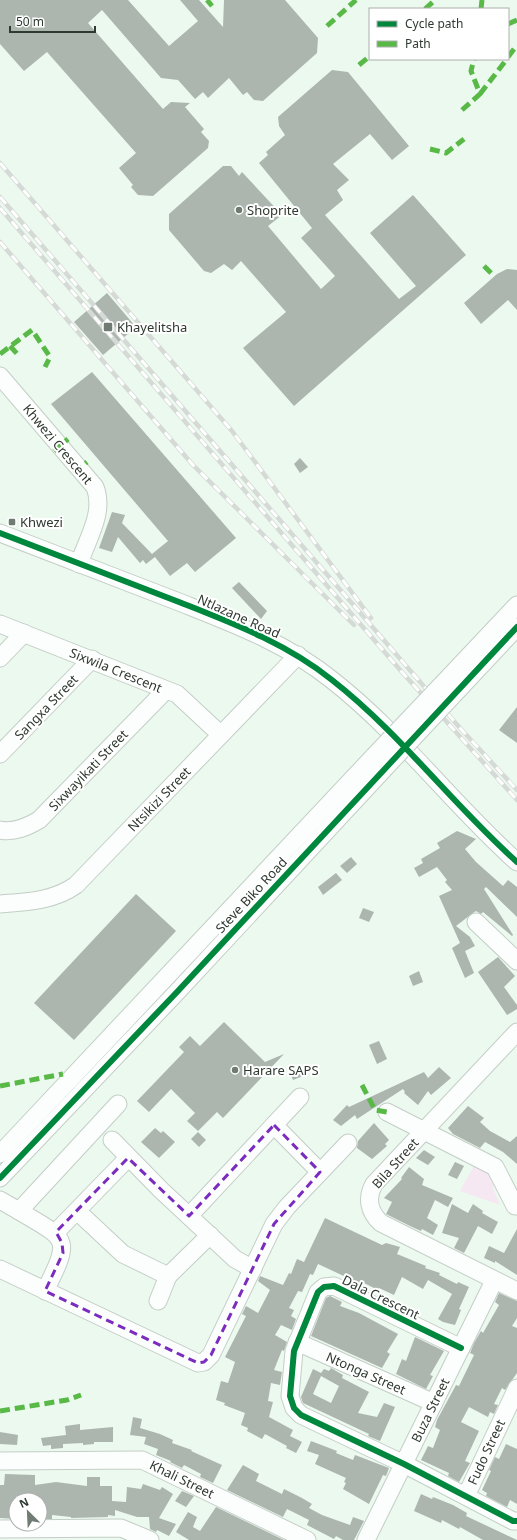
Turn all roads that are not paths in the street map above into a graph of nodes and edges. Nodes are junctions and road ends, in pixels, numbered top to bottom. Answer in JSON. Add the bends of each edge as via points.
{"nodes":[{"id":1,"x":0,"y":376,"type":"edge"},
{"id":2,"x":0,"y":533,"type":"edge"},
{"id":3,"x":79,"y":564,"type":"junction"},
{"id":4,"x":517,"y":605,"type":"edge"},
{"id":5,"x":0,"y":624,"type":"edge"},
{"id":6,"x":517,"y":627,"type":"edge"},
{"id":7,"x":24,"y":633,"type":"junction"},
{"id":8,"x":298,"y":655,"type":"junction"},
{"id":9,"x":0,"y":658,"type":"edge"},
{"id":10,"x":92,"y":659,"type":"junction"},
{"id":11,"x":454,"y":683,"type":"junction"},
{"id":12,"x":166,"y":690,"type":"junction"},
{"id":13,"x":220,"y":734,"type":"junction"},
{"id":14,"x":0,"y":754,"type":"edge"},
{"id":15,"x":379,"y":762,"type":"junction"},
{"id":16,"x":0,"y":830,"type":"edge"},
{"id":17,"x":517,"y":862,"type":"edge"},
{"id":18,"x":0,"y":904,"type":"edge"},
{"id":19,"x":476,"y":922,"type":"dead end"},
{"id":20,"x":517,"y":960,"type":"edge"},
{"id":21,"x":517,"y":1032,"type":"edge"},
{"id":22,"x":300,"y":1097,"type":"dead end"},
{"id":23,"x":118,"y":1104,"type":"dead end"},
{"id":24,"x":387,"y":1112,"type":"dead end"},
{"id":25,"x":274,"y":1125,"type":"junction"},
{"id":26,"x":424,"y":1131,"type":"junction"},
{"id":27,"x":112,"y":1140,"type":"dead end"},
{"id":28,"x":348,"y":1143,"type":"dead end"},
{"id":29,"x":0,"y":1154,"type":"edge"},
{"id":30,"x":128,"y":1158,"type":"junction"},
{"id":31,"x":320,"y":1172,"type":"junction"},
{"id":32,"x":0,"y":1178,"type":"edge"},
{"id":33,"x":0,"y":1200,"type":"edge"},
{"id":34,"x":515,"y":1206,"type":"dead end"},
{"id":35,"x":19,"y":1211,"type":"junction"},
{"id":36,"x":76,"y":1211,"type":"junction"},
{"id":37,"x":189,"y":1216,"type":"junction"},
{"id":38,"x":56,"y":1232,"type":"junction"},
{"id":39,"x":210,"y":1235,"type":"junction"},
{"id":40,"x":0,"y":1269,"type":"edge"},
{"id":41,"x":253,"y":1269,"type":"junction"},
{"id":42,"x":168,"y":1276,"type":"junction"},
{"id":43,"x":494,"y":1281,"type":"junction"},
{"id":44,"x":45,"y":1291,"type":"junction"},
{"id":45,"x":517,"y":1292,"type":"edge"},
{"id":46,"x":158,"y":1301,"type":"dead end"},
{"id":47,"x":297,"y":1342,"type":"junction"},
{"id":48,"x":461,"y":1348,"type":"junction"},
{"id":49,"x":517,"y":1388,"type":"edge"},
{"id":50,"x":434,"y":1403,"type":"junction"},
{"id":51,"x":0,"y":1462,"type":"edge"},
{"id":52,"x":404,"y":1464,"type":"junction"},
{"id":53,"x":466,"y":1496,"type":"junction"},
{"id":54,"x":517,"y":1522,"type":"edge"},
{"id":55,"x":0,"y":1529,"type":"edge"},
{"id":56,"x":297,"y":1538,"type":"edge"},
{"id":57,"x":150,"y":1540,"type":"edge"},
{"id":58,"x":366,"y":1540,"type":"edge"}],
"edges":[{"from":1,"to":3,"type":"street","name":"Khwezi Crescent","via":[[95,487],[98,495],[98,512]]},
{"from":2,"to":3,"type":"street","name":"Ntlazane Road"},
{"from":3,"to":8,"type":"street","name":"Ntlazane Road","via":[[244,627]]},
{"from":4,"to":11,"type":"street","name":"Steve Biko Road"},
{"from":5,"to":7,"type":"street","name":"Sixwila Crescent"},
{"from":6,"to":11,"type":"street","name":"Steve Biko Road"},
{"from":7,"to":9,"type":"street"},
{"from":7,"to":10,"type":"street","name":"Sixwila Crescent"},
{"from":8,"to":13,"type":"street","name":"Ntsikizi Street"},
{"from":8,"to":17,"type":"street","name":"Ntlazane Road","via":[[331,679],[365,709]]},
{"from":10,"to":12,"type":"street","name":"Sixwila Crescent"},
{"from":10,"to":14,"type":"street","name":"Sangxa Street"},
{"from":11,"to":15,"type":"street","name":"Steve Biko Road","bridge":true},
{"from":12,"to":13,"type":"street","name":"Sixwila Crescent","via":[[177,694]]},
{"from":12,"to":16,"type":"street","name":"Sixwayikati Street","via":[[39,820],[23,828]]},
{"from":13,"to":18,"type":"street","name":"Ntsikizi Street","via":[[76,885],[65,893],[44,900]]},
{"from":15,"to":29,"type":"street","name":"Steve Biko Road"},
{"from":15,"to":32,"type":"street","name":"Steve Biko Road","via":[[177,992]]},
{"from":19,"to":20,"type":"street"},
{"from":21,"to":26,"type":"street","name":"Bila Street"},
{"from":22,"to":25,"type":"street"},
{"from":23,"to":35,"type":"street"},
{"from":24,"to":26,"type":"street"},
{"from":25,"to":31,"type":"street"},
{"from":25,"to":37,"type":"street"},
{"from":26,"to":34,"type":"street","via":[[495,1167]]},
{"from":26,"to":43,"type":"street","name":"Bila Street","via":[[374,1184],[369,1198],[372,1212],[381,1223]]},
{"from":27,"to":30,"type":"street"},
{"from":28,"to":31,"type":"street"},
{"from":30,"to":36,"type":"street"},
{"from":30,"to":37,"type":"street"},
{"from":31,"to":41,"type":"street","via":[[274,1224]]},
{"from":33,"to":35,"type":"street"},
{"from":35,"to":38,"type":"street"},
{"from":36,"to":38,"type":"street"},
{"from":36,"to":42,"type":"street","via":[[123,1254]]},
{"from":37,"to":39,"type":"street"},
{"from":38,"to":44,"type":"street","via":[[62,1243],[63,1253]]},
{"from":39,"to":41,"type":"street","via":[[235,1258]]},
{"from":39,"to":42,"type":"street"},
{"from":40,"to":44,"type":"street"},
{"from":41,"to":44,"type":"street","via":[[211,1356],[198,1363]]},
{"from":42,"to":46,"type":"street"},
{"from":43,"to":45,"type":"street","name":"Bila Street"},
{"from":43,"to":48,"type":"street","name":"Buza Street"},
{"from":47,"to":48,"type":"street","name":"Dala Crescent","via":[[318,1292],[324,1287],[332,1286]]},
{"from":47,"to":50,"type":"street","name":"Ntonga Street"},
{"from":47,"to":52,"type":"street","name":"Dala Crescent","via":[[290,1396],[296,1411]]},
{"from":48,"to":50,"type":"street","name":"Buza Street"},
{"from":49,"to":53,"type":"street","name":"Fudo Street"},
{"from":50,"to":52,"type":"street","name":"Buza Street"},
{"from":51,"to":56,"type":"street","name":"Khali Street","via":[[142,1460]]},
{"from":52,"to":53,"type":"street","name":"Dala Crescent"},
{"from":52,"to":58,"type":"street","name":"Buza Street"},
{"from":53,"to":54,"type":"street","name":"Dala Crescent"},
{"from":55,"to":57,"type":"street","via":[[121,1528]]}]}
